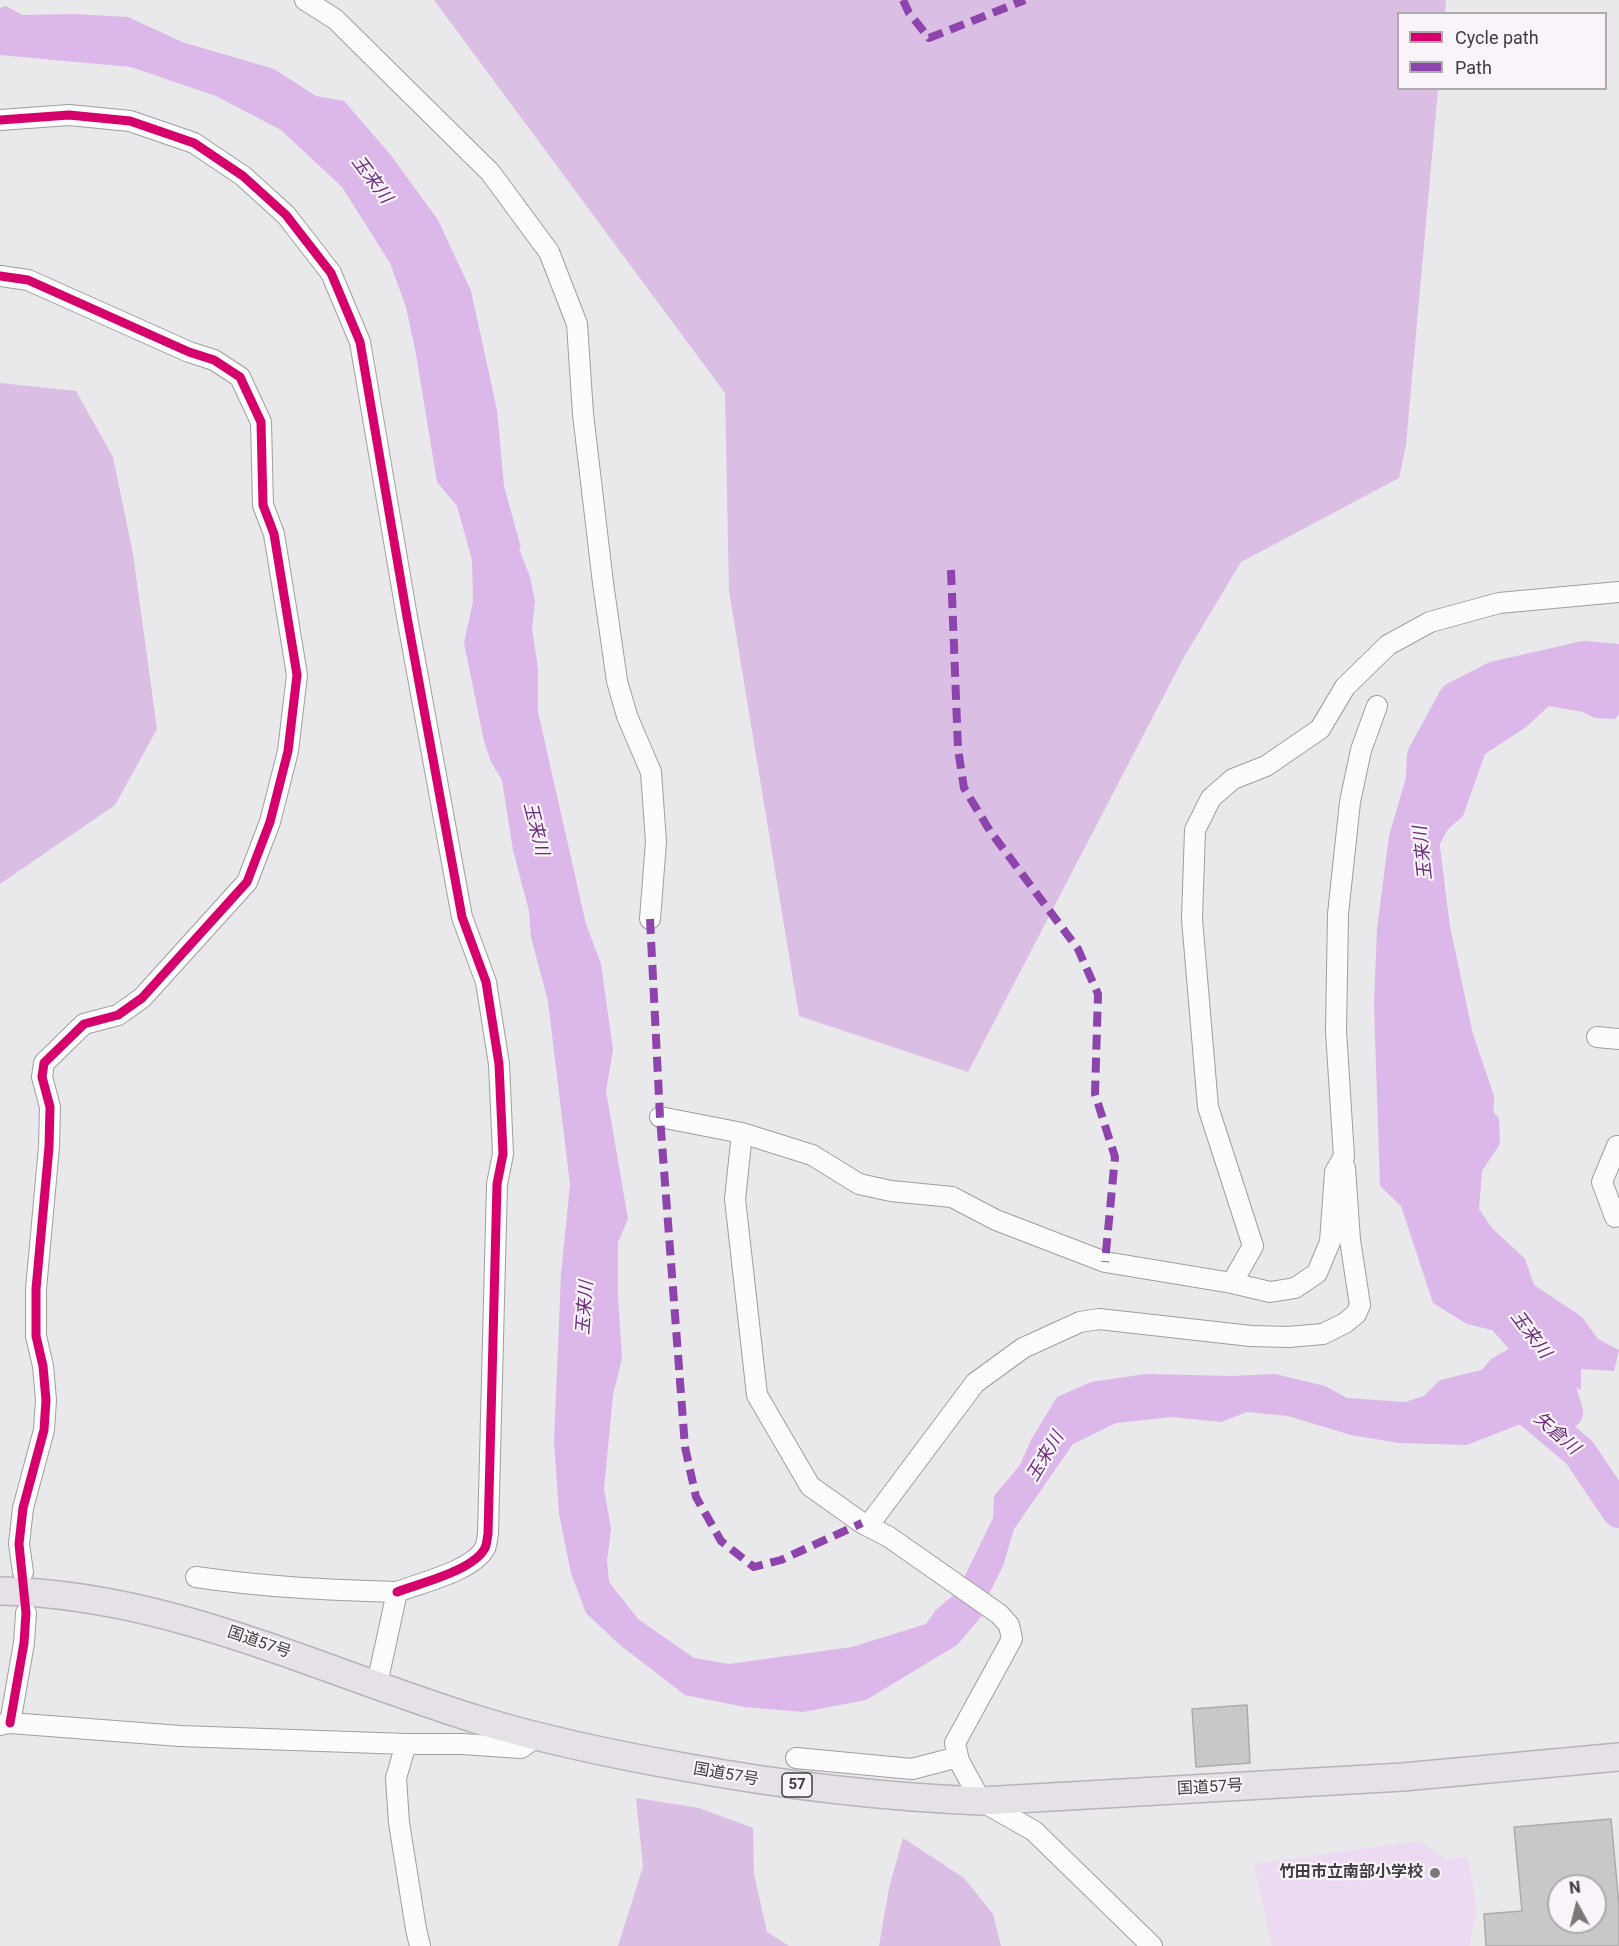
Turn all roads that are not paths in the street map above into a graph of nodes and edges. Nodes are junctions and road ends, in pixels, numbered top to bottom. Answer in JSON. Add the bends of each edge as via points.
{"nodes":[{"id":1,"x":305,"y":0,"type":"edge"},
{"id":2,"x":0,"y":120,"type":"edge"},
{"id":3,"x":0,"y":276,"type":"edge"},
{"id":4,"x":1619,"y":592,"type":"edge"},
{"id":5,"x":1377,"y":706,"type":"dead end"},
{"id":6,"x":650,"y":919,"type":"dead end"},
{"id":7,"x":1597,"y":1036,"type":"dead end"},
{"id":8,"x":1619,"y":1039,"type":"edge"},
{"id":9,"x":660,"y":1117,"type":"dead end"},
{"id":10,"x":742,"y":1133,"type":"junction"},
{"id":11,"x":1619,"y":1146,"type":"edge"},
{"id":12,"x":1344,"y":1156,"type":"junction"},
{"id":13,"x":1618,"y":1221,"type":"edge"},
{"id":14,"x":1232,"y":1283,"type":"junction"},
{"id":15,"x":868,"y":1526,"type":"junction"},
{"id":16,"x":23,"y":1572,"type":"dead end"},
{"id":17,"x":196,"y":1577,"type":"dead end"},
{"id":18,"x":0,"y":1591,"type":"edge"},
{"id":19,"x":396,"y":1592,"type":"junction"},
{"id":20,"x":26,"y":1613,"type":"dead end"},
{"id":21,"x":377,"y":1684,"type":"junction"},
{"id":22,"x":5,"y":1724,"type":"edge"},
{"id":23,"x":538,"y":1736,"type":"junction"},
{"id":24,"x":406,"y":1744,"type":"junction"},
{"id":25,"x":958,"y":1757,"type":"junction"},
{"id":26,"x":1619,"y":1757,"type":"edge"},
{"id":27,"x":796,"y":1758,"type":"dead end"},
{"id":28,"x":981,"y":1801,"type":"junction"},
{"id":29,"x":420,"y":1946,"type":"edge"},
{"id":30,"x":1152,"y":1946,"type":"edge"}],
"edges":[{"from":1,"to":6,"type":"street","via":[[335,19],[490,172],[549,252],[577,324],[584,414],[617,681],[651,772],[656,842]]},
{"from":2,"to":19,"type":"street","via":[[69,115],[130,121],[194,143],[243,176],[286,215],[331,273],[360,342],[462,917],[486,982],[499,1064],[503,1155],[496,1184],[486,1547],[458,1570]]},
{"from":3,"to":16,"type":"street","via":[[28,280],[214,360],[240,378],[261,422],[263,505],[274,534],[297,675],[288,751],[270,822],[247,882],[142,998],[118,1015],[84,1024],[44,1063],[42,1077],[50,1107],[49,1147],[36,1289],[36,1336],[46,1400],[44,1430],[22,1508],[19,1544]]},
{"from":4,"to":14,"type":"street","via":[[1499,603],[1430,622],[1388,645],[1346,687],[1320,729],[1266,766],[1233,779],[1211,798],[1194,830],[1192,919],[1208,1107],[1253,1246]]},
{"from":5,"to":12,"type":"street","via":[[1361,750],[1350,802],[1338,914],[1336,1031]]},
{"from":7,"to":8,"type":"street"},
{"from":9,"to":10,"type":"street"},
{"from":10,"to":14,"type":"street","via":[[812,1155],[860,1184],[952,1197],[996,1220],[1105,1262]]},
{"from":10,"to":15,"type":"street","via":[[735,1199],[757,1395],[810,1486]]},
{"from":11,"to":13,"type":"street","via":[[1602,1182]]},
{"from":12,"to":14,"type":"street","via":[[1335,1172],[1330,1242],[1317,1273],[1295,1288],[1270,1292]]},
{"from":12,"to":15,"type":"street","via":[[1350,1240],[1360,1305],[1345,1323],[1323,1334],[1288,1337],[1099,1319],[1080,1323],[1023,1348],[975,1383]]},
{"from":15,"to":25,"type":"street","via":[[999,1614],[1009,1625],[1012,1639],[955,1743]]},
{"from":17,"to":19,"type":"street","via":[[319,1590]]},
{"from":18,"to":21,"type":"highway","name":"国道57号","number":"57","via":[[89,1599],[173,1616]]},
{"from":19,"to":21,"type":"street"},
{"from":20,"to":22,"type":"street","via":[[24,1643]]},
{"from":21,"to":23,"type":"highway","name":"国道57号","number":"57"},
{"from":22,"to":24,"type":"street","via":[[180,1736]]},
{"from":23,"to":24,"type":"street","via":[[521,1748]]},
{"from":23,"to":28,"type":"highway","name":"国道57号","number":"57","via":[[760,1781]]},
{"from":24,"to":29,"type":"street","via":[[396,1790]]},
{"from":25,"to":27,"type":"street","via":[[912,1770]]},
{"from":25,"to":28,"type":"street"},
{"from":26,"to":28,"type":"highway","name":"国道57号","number":"57","via":[[1403,1777]]},
{"from":28,"to":30,"type":"street","via":[[1034,1831]]}]}
